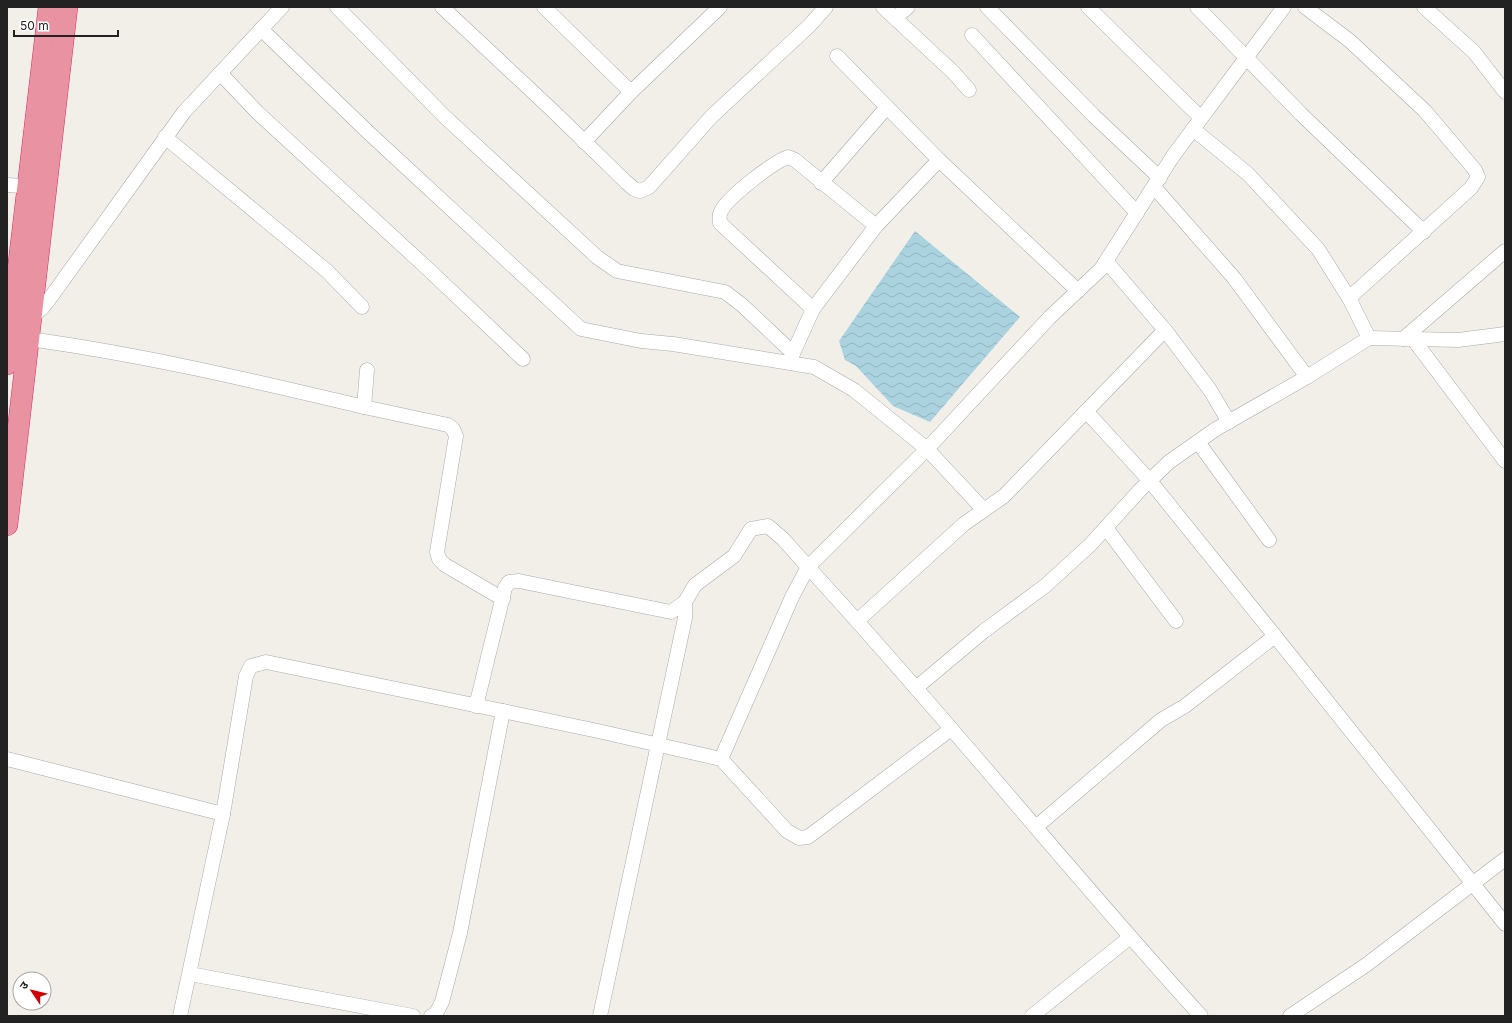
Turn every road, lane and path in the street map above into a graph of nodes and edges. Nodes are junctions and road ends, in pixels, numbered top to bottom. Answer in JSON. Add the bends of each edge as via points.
{"nodes":[{"id":1,"x":49,"y":7,"type":"edge"},
{"id":2,"x":67,"y":7,"type":"edge"},
{"id":3,"x":282,"y":7,"type":"edge"},
{"id":4,"x":337,"y":7,"type":"edge"},
{"id":5,"x":442,"y":7,"type":"edge"},
{"id":6,"x":544,"y":7,"type":"edge"},
{"id":7,"x":720,"y":7,"type":"edge"},
{"id":8,"x":826,"y":7,"type":"edge"},
{"id":9,"x":883,"y":7,"type":"edge"},
{"id":10,"x":908,"y":7,"type":"edge"},
{"id":11,"x":988,"y":7,"type":"edge"},
{"id":12,"x":1088,"y":7,"type":"edge"},
{"id":13,"x":1197,"y":7,"type":"edge"},
{"id":14,"x":1284,"y":7,"type":"edge"},
{"id":15,"x":1305,"y":7,"type":"edge"},
{"id":16,"x":1424,"y":7,"type":"edge"},
{"id":17,"x":895,"y":18,"type":"junction"},
{"id":18,"x":261,"y":29,"type":"junction"},
{"id":19,"x":972,"y":35,"type":"dead end"},
{"id":20,"x":837,"y":56,"type":"dead end"},
{"id":21,"x":1248,"y":58,"type":"junction"},
{"id":22,"x":220,"y":73,"type":"junction"},
{"id":23,"x":969,"y":90,"type":"dead end"},
{"id":24,"x":631,"y":92,"type":"junction"},
{"id":25,"x":1505,"y":92,"type":"edge"},
{"id":26,"x":887,"y":107,"type":"junction"},
{"id":27,"x":1197,"y":124,"type":"junction"},
{"id":28,"x":165,"y":138,"type":"junction"},
{"id":29,"x":584,"y":142,"type":"junction"},
{"id":30,"x":939,"y":160,"type":"junction"},
{"id":31,"x":821,"y":182,"type":"junction"},
{"id":32,"x":1157,"y":182,"type":"junction"},
{"id":33,"x":7,"y":185,"type":"edge"},
{"id":34,"x":37,"y":188,"type":"junction"},
{"id":35,"x":1137,"y":213,"type":"junction"},
{"id":36,"x":876,"y":226,"type":"junction"},
{"id":37,"x":1424,"y":232,"type":"junction"},
{"id":38,"x":1505,"y":252,"type":"edge"},
{"id":39,"x":1106,"y":261,"type":"junction"},
{"id":40,"x":1078,"y":291,"type":"junction"},
{"id":41,"x":11,"y":292,"type":"edge"},
{"id":42,"x":1349,"y":298,"type":"junction"},
{"id":43,"x":362,"y":307,"type":"dead end"},
{"id":44,"x":813,"y":309,"type":"junction"},
{"id":45,"x":21,"y":328,"type":"junction"},
{"id":46,"x":1165,"y":330,"type":"junction"},
{"id":47,"x":1505,"y":334,"type":"edge"},
{"id":48,"x":1369,"y":338,"type":"junction"},
{"id":49,"x":1408,"y":339,"type":"junction"},
{"id":50,"x":791,"y":358,"type":"junction"},
{"id":51,"x":523,"y":359,"type":"dead end"},
{"id":52,"x":7,"y":364,"type":"edge"},
{"id":53,"x":367,"y":370,"type":"dead end"},
{"id":54,"x":1307,"y":377,"type":"junction"},
{"id":55,"x":364,"y":407,"type":"junction"},
{"id":56,"x":1086,"y":411,"type":"junction"},
{"id":57,"x":1230,"y":422,"type":"junction"},
{"id":58,"x":1198,"y":442,"type":"junction"},
{"id":59,"x":927,"y":449,"type":"junction"},
{"id":60,"x":1505,"y":461,"type":"edge"},
{"id":61,"x":1150,"y":481,"type":"junction"},
{"id":62,"x":984,"y":510,"type":"junction"},
{"id":63,"x":7,"y":525,"type":"edge"},
{"id":64,"x":1106,"y":528,"type":"junction"},
{"id":65,"x":1269,"y":540,"type":"dead end"},
{"id":66,"x":808,"y":567,"type":"junction"},
{"id":67,"x":503,"y":599,"type":"junction"},
{"id":68,"x":685,"y":602,"type":"junction"},
{"id":69,"x":858,"y":621,"type":"junction"},
{"id":70,"x":1176,"y":621,"type":"dead end"},
{"id":71,"x":1275,"y":636,"type":"junction"},
{"id":72,"x":916,"y":688,"type":"junction"},
{"id":73,"x":476,"y":706,"type":"junction"},
{"id":74,"x":503,"y":712,"type":"junction"},
{"id":75,"x":951,"y":729,"type":"junction"},
{"id":76,"x":658,"y":744,"type":"junction"},
{"id":77,"x":7,"y":759,"type":"edge"},
{"id":78,"x":721,"y":759,"type":"junction"},
{"id":79,"x":223,"y":814,"type":"junction"},
{"id":80,"x":1036,"y":827,"type":"junction"},
{"id":81,"x":1505,"y":859,"type":"edge"},
{"id":82,"x":1472,"y":883,"type":"junction"},
{"id":83,"x":1505,"y":924,"type":"edge"},
{"id":84,"x":1129,"y":938,"type":"junction"},
{"id":85,"x":190,"y":974,"type":"junction"},
{"id":86,"x":180,"y":1016,"type":"edge"},
{"id":87,"x":412,"y":1016,"type":"edge"},
{"id":88,"x":431,"y":1016,"type":"edge"},
{"id":89,"x":600,"y":1016,"type":"edge"},
{"id":90,"x":1032,"y":1016,"type":"edge"},
{"id":91,"x":1201,"y":1016,"type":"edge"},
{"id":92,"x":1290,"y":1016,"type":"edge"}],
"edges":[{"from":1,"to":34,"type":"highway"},
{"from":2,"to":34,"type":"highway"},
{"from":3,"to":18,"type":"street"},
{"from":4,"to":50,"type":"street","via":[[444,116],[597,257],[617,271],[725,292],[742,305]]},
{"from":5,"to":29,"type":"street"},
{"from":6,"to":24,"type":"street"},
{"from":7,"to":24,"type":"street"},
{"from":8,"to":29,"type":"street","via":[[712,116],[649,187],[640,191],[634,189]]},
{"from":9,"to":17,"type":"street"},
{"from":10,"to":17,"type":"street"},
{"from":11,"to":32,"type":"street"},
{"from":12,"to":27,"type":"street"},
{"from":13,"to":21,"type":"street"},
{"from":14,"to":21,"type":"street"},
{"from":15,"to":37,"type":"street","via":[[1350,41],[1425,111],[1475,170],[1478,177],[1471,188]]},
{"from":16,"to":25,"type":"street","via":[[1474,52]]},
{"from":17,"to":23,"type":"street"},
{"from":18,"to":22,"type":"street"},
{"from":18,"to":50,"type":"street","via":[[370,134],[581,329],[641,341]]},
{"from":19,"to":35,"type":"street"},
{"from":20,"to":26,"type":"street"},
{"from":21,"to":27,"type":"street"},
{"from":21,"to":37,"type":"street","via":[[1301,114]]},
{"from":22,"to":28,"type":"street","via":[[184,112]]},
{"from":22,"to":51,"type":"street","via":[[275,128]]},
{"from":24,"to":29,"type":"street"},
{"from":26,"to":30,"type":"street"},
{"from":26,"to":31,"type":"street"},
{"from":27,"to":32,"type":"street"},
{"from":27,"to":42,"type":"street","via":[[1318,249]]},
{"from":28,"to":43,"type":"street","via":[[326,271]]},
{"from":28,"to":45,"type":"street","via":[[48,301]]},
{"from":30,"to":36,"type":"street"},
{"from":30,"to":40,"type":"street"},
{"from":31,"to":36,"type":"street"},
{"from":31,"to":44,"type":"street","via":[[788,157],[750,182],[724,205],[719,214],[720,223]]},
{"from":32,"to":35,"type":"street"},
{"from":32,"to":54,"type":"street","via":[[1234,278]]},
{"from":33,"to":34,"type":"street"},
{"from":34,"to":41,"type":"highway"},
{"from":34,"to":45,"type":"highway"},
{"from":35,"to":39,"type":"street"},
{"from":36,"to":44,"type":"street"},
{"from":37,"to":42,"type":"street"},
{"from":38,"to":49,"type":"street"},
{"from":39,"to":40,"type":"street"},
{"from":39,"to":46,"type":"street"},
{"from":40,"to":59,"type":"street","via":[[1050,317]]},
{"from":41,"to":45,"type":"highway"},
{"from":42,"to":48,"type":"street"},
{"from":44,"to":50,"type":"street"},
{"from":45,"to":52,"type":"highway"},
{"from":45,"to":55,"type":"street","via":[[59,343],[244,379]]},
{"from":45,"to":63,"type":"highway"},
{"from":46,"to":56,"type":"street"},
{"from":46,"to":57,"type":"street","via":[[1210,390]]},
{"from":47,"to":49,"type":"street","via":[[1458,340]]},
{"from":48,"to":49,"type":"street"},
{"from":48,"to":54,"type":"street"},
{"from":49,"to":60,"type":"street"},
{"from":50,"to":59,"type":"street","via":[[814,367],[854,390]]},
{"from":53,"to":55,"type":"street"},
{"from":54,"to":57,"type":"street"},
{"from":55,"to":67,"type":"street","via":[[448,425],[453,430],[456,436],[437,552],[439,560],[445,566]]},
{"from":56,"to":61,"type":"street"},
{"from":56,"to":62,"type":"street","via":[[1004,496]]},
{"from":57,"to":58,"type":"street"},
{"from":58,"to":61,"type":"street","via":[[1169,462]]},
{"from":58,"to":65,"type":"street"},
{"from":59,"to":62,"type":"street"},
{"from":59,"to":66,"type":"street"},
{"from":61,"to":64,"type":"street"},
{"from":61,"to":71,"type":"street"},
{"from":62,"to":69,"type":"street","via":[[964,524]]},
{"from":64,"to":70,"type":"street"},
{"from":64,"to":72,"type":"street","via":[[1045,586],[984,631]]},
{"from":66,"to":68,"type":"street","via":[[768,526],[751,528],[734,556],[695,585]]},
{"from":66,"to":69,"type":"street"},
{"from":66,"to":78,"type":"street","via":[[792,597]]},
{"from":67,"to":68,"type":"street","via":[[509,582],[519,580],[671,612]]},
{"from":67,"to":73,"type":"street"},
{"from":68,"to":76,"type":"street","via":[[685,618]]},
{"from":69,"to":72,"type":"street"},
{"from":71,"to":80,"type":"street","via":[[1185,706],[1161,720]]},
{"from":71,"to":82,"type":"street"},
{"from":72,"to":75,"type":"street"},
{"from":73,"to":74,"type":"street"},
{"from":73,"to":79,"type":"street","via":[[266,662],[251,666],[246,676]]},
{"from":74,"to":76,"type":"street"},
{"from":74,"to":88,"type":"street","via":[[460,933],[442,1002],[435,1015]]},
{"from":75,"to":78,"type":"street","via":[[808,837],[800,838],[787,831]]},
{"from":75,"to":80,"type":"street"},
{"from":76,"to":78,"type":"street"},
{"from":76,"to":89,"type":"street"},
{"from":77,"to":79,"type":"street"},
{"from":79,"to":85,"type":"street"},
{"from":80,"to":84,"type":"street"},
{"from":81,"to":82,"type":"street"},
{"from":82,"to":83,"type":"street"},
{"from":82,"to":92,"type":"street","via":[[1366,965]]},
{"from":84,"to":90,"type":"street"},
{"from":84,"to":91,"type":"street"},
{"from":85,"to":86,"type":"street"},
{"from":85,"to":87,"type":"street"}]}
